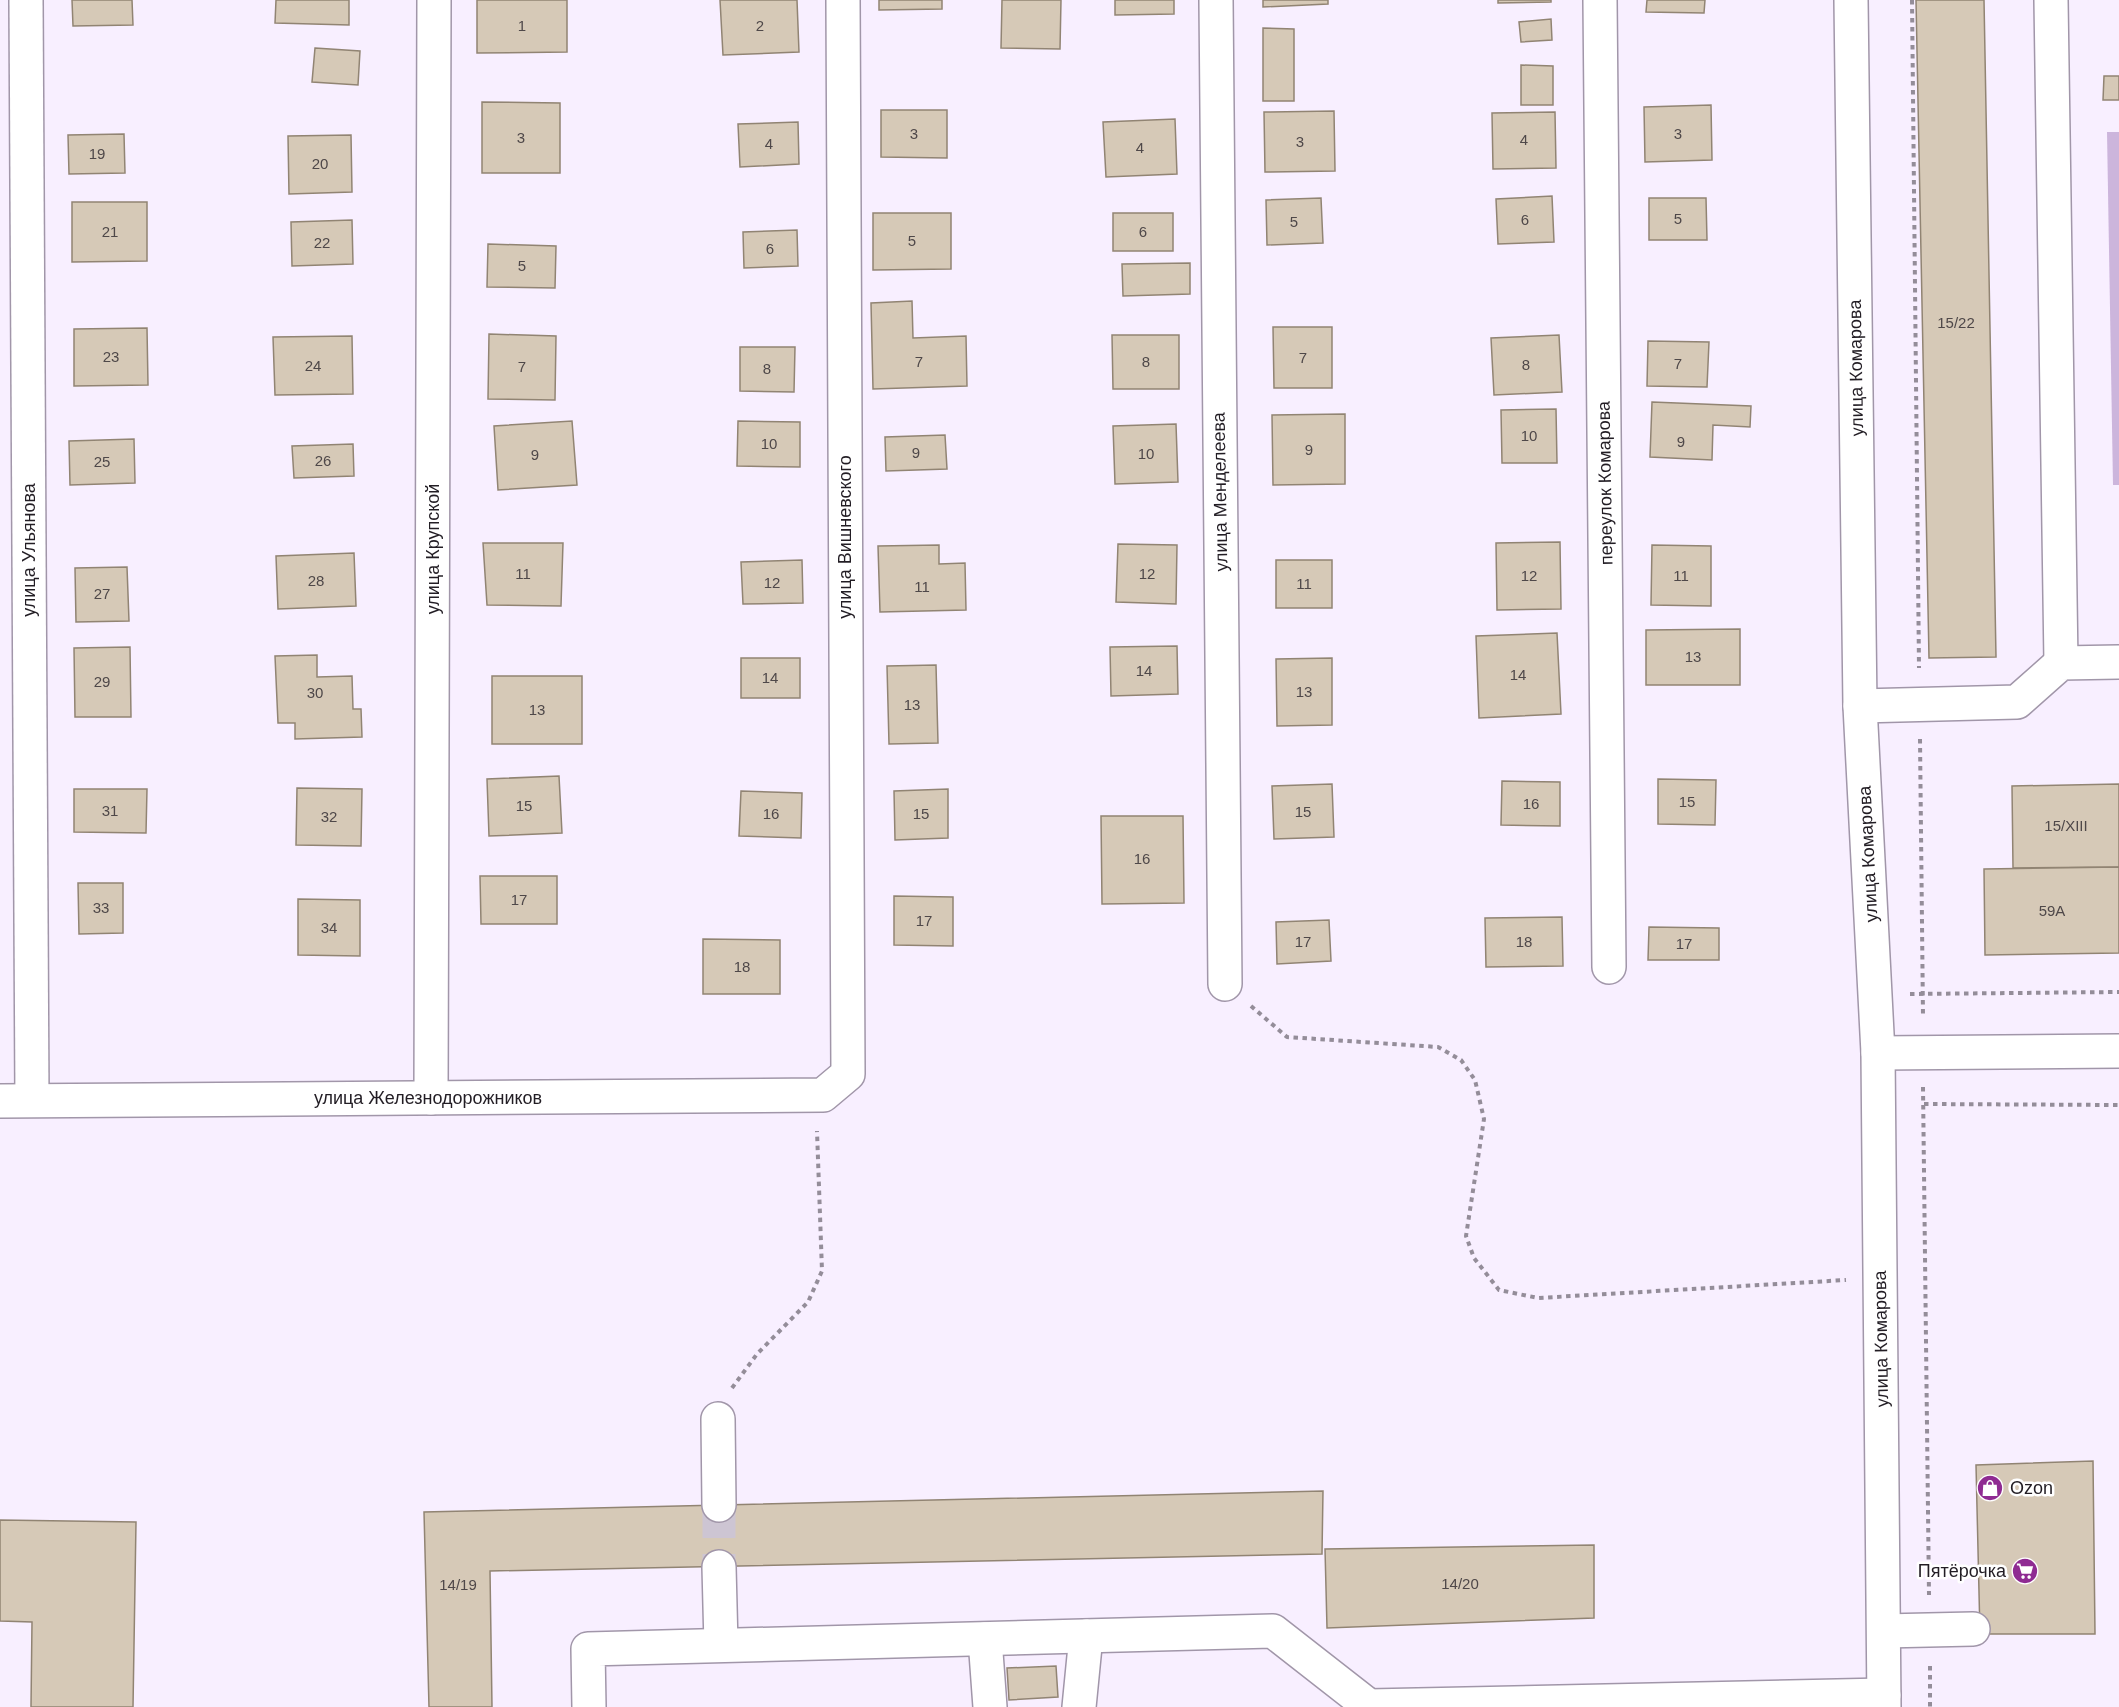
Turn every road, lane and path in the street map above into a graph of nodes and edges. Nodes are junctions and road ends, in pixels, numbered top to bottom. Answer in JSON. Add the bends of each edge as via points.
{"nodes":[{"id":1,"x":26,"y":0,"type":"edge"},
{"id":2,"x":434,"y":0,"type":"edge"},
{"id":3,"x":843,"y":0,"type":"edge"},
{"id":4,"x":1216,"y":0,"type":"edge"},
{"id":5,"x":1600,"y":0,"type":"edge"},
{"id":6,"x":1851,"y":0,"type":"edge"},
{"id":7,"x":1912,"y":0,"type":"edge"},
{"id":8,"x":2051,"y":0,"type":"edge"},
{"id":9,"x":2119,"y":662,"type":"edge"},
{"id":10,"x":2061,"y":663,"type":"junction"},
{"id":11,"x":1920,"y":705,"type":"junction"},
{"id":12,"x":1860,"y":706,"type":"junction"},
{"id":13,"x":1610,"y":967,"type":"dead end"},
{"id":14,"x":1225,"y":984,"type":"joint"},
{"id":15,"x":2119,"y":992,"type":"edge"},
{"id":16,"x":1876,"y":994,"type":"junction"},
{"id":17,"x":1923,"y":994,"type":"junction"},
{"id":18,"x":2119,"y":1051,"type":"edge"},
{"id":19,"x":1923,"y":1052,"type":"junction"},
{"id":20,"x":1878,"y":1053,"type":"junction"},
{"id":21,"x":848,"y":1074,"type":"joint"},
{"id":22,"x":431,"y":1098,"type":"junction"},
{"id":23,"x":32,"y":1100,"type":"junction"},
{"id":24,"x":0,"y":1101,"type":"edge"},
{"id":25,"x":1924,"y":1104,"type":"junction"},
{"id":26,"x":2119,"y":1105,"type":"edge"},
{"id":27,"x":821,"y":1124,"type":"dead end"},
{"id":28,"x":1880,"y":1278,"type":"junction"},
{"id":29,"x":718,"y":1419,"type":"joint"},
{"id":30,"x":719,"y":1505,"type":"tunnel mouth"},
{"id":31,"x":720,"y":1567,"type":"tunnel mouth"},
{"id":32,"x":1973,"y":1629,"type":"dead end"},
{"id":33,"x":1930,"y":1630,"type":"junction"},
{"id":34,"x":1884,"y":1631,"type":"junction"},
{"id":35,"x":1086,"y":1636,"type":"junction"},
{"id":36,"x":985,"y":1639,"type":"junction"},
{"id":37,"x":720,"y":1645,"type":"junction"},
{"id":38,"x":1884,"y":1701,"type":"edge"},
{"id":39,"x":590,"y":1707,"type":"edge"},
{"id":40,"x":990,"y":1707,"type":"edge"},
{"id":41,"x":1079,"y":1707,"type":"edge"},
{"id":42,"x":1930,"y":1707,"type":"edge"}],
"edges":[{"from":1,"to":23,"type":"street","name":"улица Ульянова"},
{"from":2,"to":22,"type":"street","name":"улица Крупской"},
{"from":3,"to":21,"type":"street","name":"улица Вишневского"},
{"from":4,"to":14,"type":"street","name":"улица Менделеева"},
{"from":5,"to":13,"type":"street","name":"переулок Комарова"},
{"from":6,"to":12,"type":"street","name":"улица Комарова"},
{"from":7,"to":11,"type":"path"},
{"from":8,"to":10,"type":"street"},
{"from":9,"to":10,"type":"street"},
{"from":10,"to":11,"type":"street","via":[[2017,702]]},
{"from":11,"to":12,"type":"street"},
{"from":11,"to":17,"type":"path"},
{"from":12,"to":16,"type":"street","name":"улица Комарова"},
{"from":14,"to":28,"type":"path","via":[[1287,1037],[1438,1047],[1461,1060],[1475,1080],[1484,1119],[1466,1236],[1474,1258],[1499,1290],[1538,1298]]},
{"from":15,"to":17,"type":"path"},
{"from":16,"to":17,"type":"path"},
{"from":16,"to":20,"type":"street","name":"улица Комарова"},
{"from":17,"to":19,"type":"path"},
{"from":18,"to":19,"type":"street"},
{"from":19,"to":20,"type":"street"},
{"from":19,"to":25,"type":"path"},
{"from":20,"to":28,"type":"street","name":"улица Комарова"},
{"from":21,"to":22,"type":"street","name":"улица Железнодорожников","via":[[823,1095]]},
{"from":22,"to":23,"type":"street","name":"улица Железнодорожников"},
{"from":23,"to":24,"type":"street","name":"улица Железнодорожников"},
{"from":25,"to":26,"type":"path"},
{"from":25,"to":33,"type":"path"},
{"from":27,"to":29,"type":"path","via":[[816,1134],[822,1271],[808,1302],[750,1363],[729,1392]]},
{"from":28,"to":34,"type":"street","name":"улица Комарова"},
{"from":29,"to":30,"type":"street"},
{"from":31,"to":37,"type":"street"},
{"from":32,"to":33,"type":"street"},
{"from":33,"to":34,"type":"street"},
{"from":33,"to":42,"type":"path"},
{"from":34,"to":38,"type":"street","name":"улица Комарова"},
{"from":35,"to":36,"type":"street"},
{"from":35,"to":38,"type":"street","via":[[1273,1631],[1369,1706]]},
{"from":35,"to":41,"type":"street"},
{"from":36,"to":37,"type":"street"},
{"from":36,"to":40,"type":"street"},
{"from":37,"to":39,"type":"street","via":[[588,1648]]}]}
